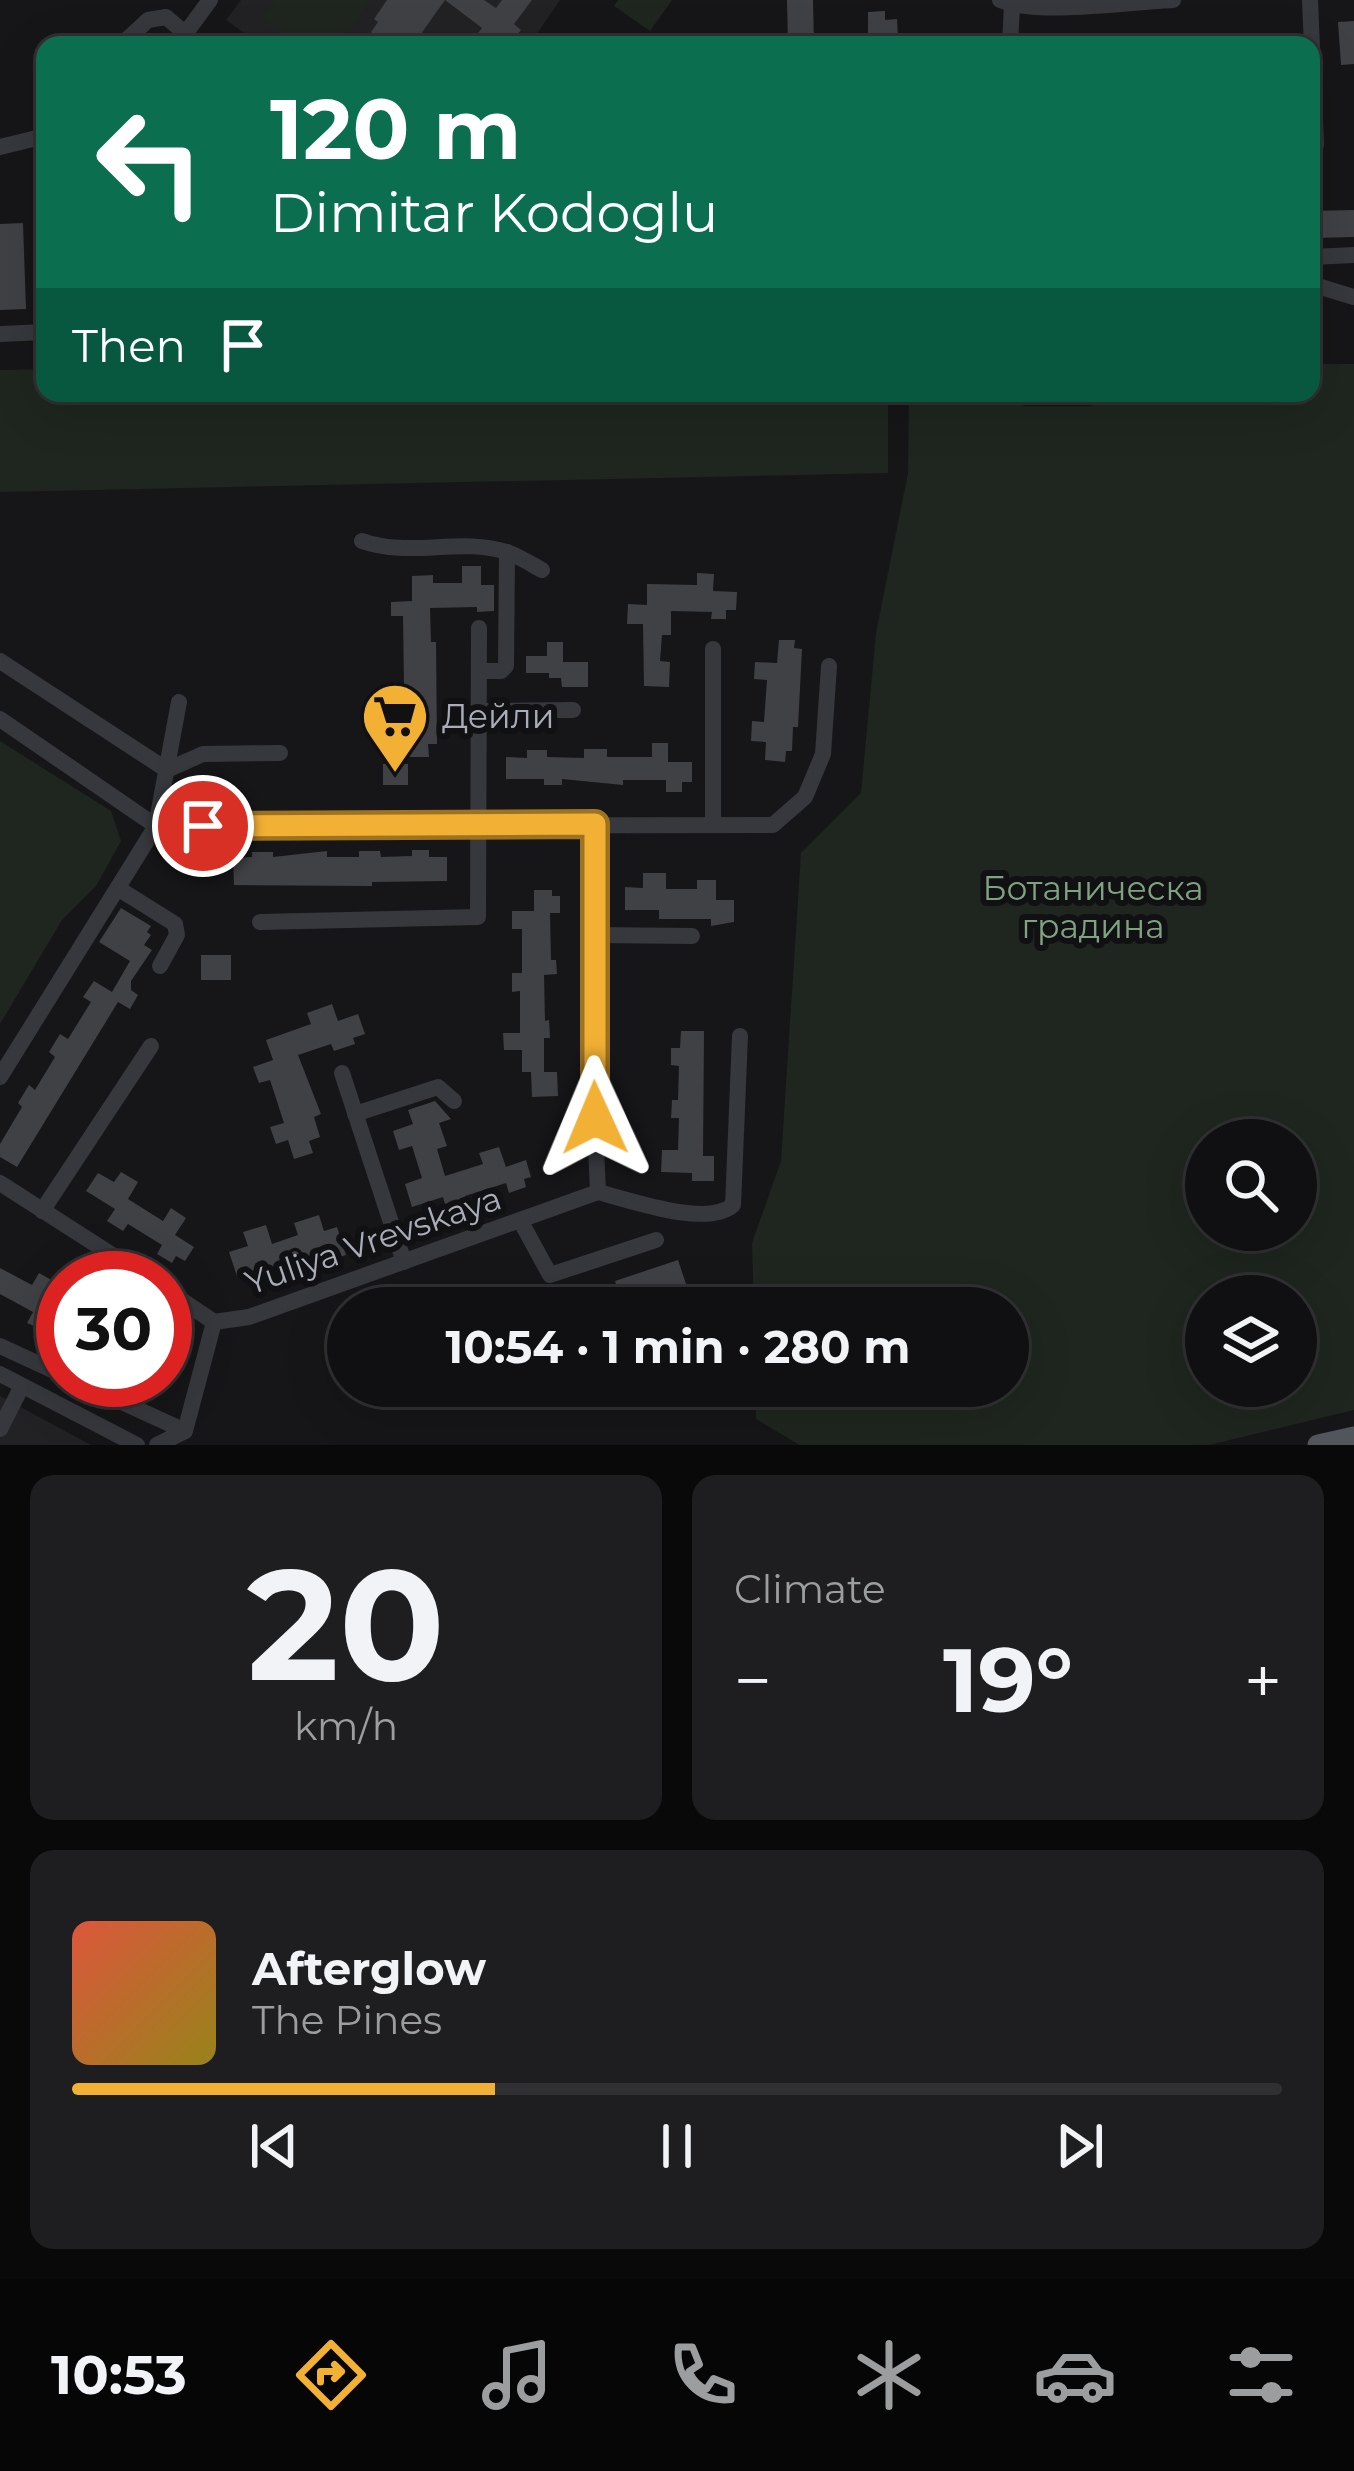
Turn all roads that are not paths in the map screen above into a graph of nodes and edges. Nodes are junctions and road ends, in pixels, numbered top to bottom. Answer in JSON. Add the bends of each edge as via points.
{"nodes":[{"id":1,"x":210,"y":0,"type":"edge"},
{"id":2,"x":1173,"y":0,"type":"edge"},
{"id":3,"x":1310,"y":0,"type":"edge"},
{"id":4,"x":1006,"y":3,"type":"edge"},
{"id":5,"x":131,"y":36,"type":"edge"},
{"id":6,"x":179,"y":36,"type":"edge"},
{"id":7,"x":183,"y":36,"type":"edge"},
{"id":8,"x":1009,"y":36,"type":"edge"},
{"id":9,"x":1311,"y":36,"type":"edge"},
{"id":10,"x":36,"y":138,"type":"edge"},
{"id":11,"x":0,"y":148,"type":"edge"},
{"id":12,"x":1354,"y":255,"type":"edge"},
{"id":13,"x":1320,"y":257,"type":"edge"},
{"id":14,"x":1320,"y":287,"type":"edge"},
{"id":15,"x":1354,"y":297,"type":"edge"},
{"id":16,"x":36,"y":332,"type":"edge"},
{"id":17,"x":0,"y":334,"type":"edge"},
{"id":18,"x":362,"y":541,"type":"dead end"},
{"id":19,"x":508,"y":552,"type":"junction"},
{"id":20,"x":542,"y":570,"type":"dead end"},
{"id":21,"x":479,"y":628,"type":"dead end"},
{"id":22,"x":713,"y":649,"type":"dead end"},
{"id":23,"x":0,"y":661,"type":"edge"},
{"id":24,"x":830,"y":666,"type":"dead end"},
{"id":25,"x":479,"y":671,"type":"junction"},
{"id":26,"x":179,"y":702,"type":"dead end"},
{"id":27,"x":573,"y":710,"type":"dead end"},
{"id":28,"x":479,"y":711,"type":"junction"},
{"id":29,"x":0,"y":719,"type":"edge"},
{"id":30,"x":280,"y":752,"type":"dead end"},
{"id":31,"x":166,"y":770,"type":"junction"},
{"id":32,"x":595,"y":824,"type":"junction"},
{"id":33,"x":712,"y":824,"type":"junction"},
{"id":34,"x":479,"y":825,"type":"junction"},
{"id":35,"x":156,"y":826,"type":"junction"},
{"id":36,"x":119,"y":889,"type":"junction"},
{"id":37,"x":260,"y":922,"type":"dead end"},
{"id":38,"x":594,"y":935,"type":"junction"},
{"id":39,"x":692,"y":935,"type":"dead end"},
{"id":40,"x":160,"y":966,"type":"dead end"},
{"id":41,"x":740,"y":1036,"type":"dead end"},
{"id":42,"x":151,"y":1046,"type":"dead end"},
{"id":43,"x":342,"y":1073,"type":"dead end"},
{"id":44,"x":0,"y":1076,"type":"edge"},
{"id":45,"x":454,"y":1101,"type":"dead end"},
{"id":46,"x":356,"y":1114,"type":"junction"},
{"id":47,"x":0,"y":1183,"type":"edge"},
{"id":48,"x":598,"y":1192,"type":"junction"},
{"id":49,"x":42,"y":1211,"type":"junction"},
{"id":50,"x":520,"y":1220,"type":"junction"},
{"id":51,"x":656,"y":1240,"type":"dead end"},
{"id":52,"x":105,"y":1251,"type":"edge"},
{"id":53,"x":404,"y":1262,"type":"junction"},
{"id":54,"x":192,"y":1307,"type":"edge"},
{"id":55,"x":214,"y":1322,"type":"junction"},
{"id":56,"x":0,"y":1346,"type":"edge"},
{"id":57,"x":36,"y":1363,"type":"edge"},
{"id":58,"x":0,"y":1374,"type":"edge"},
{"id":59,"x":22,"y":1386,"type":"junction"},
{"id":60,"x":133,"y":1407,"type":"edge"},
{"id":61,"x":0,"y":1429,"type":"edge"},
{"id":62,"x":185,"y":1431,"type":"junction"},
{"id":63,"x":1354,"y":1437,"type":"edge"},
{"id":64,"x":137,"y":1445,"type":"edge"},
{"id":65,"x":157,"y":1445,"type":"edge"},
{"id":66,"x":1318,"y":1445,"type":"edge"}],
"edges":[{"from":1,"to":7,"type":"street"},
{"from":2,"to":4,"type":"street"},
{"from":3,"to":9,"type":"street"},
{"from":4,"to":8,"type":"street"},
{"from":5,"to":6,"type":"street","via":[[148,20],[166,17]]},
{"from":10,"to":11,"type":"street"},
{"from":12,"to":13,"type":"street"},
{"from":14,"to":15,"type":"street"},
{"from":16,"to":17,"type":"street"},
{"from":18,"to":19,"type":"street"},
{"from":19,"to":20,"type":"street"},
{"from":19,"to":25,"type":"street","via":[[506,666]]},
{"from":21,"to":25,"type":"street"},
{"from":22,"to":33,"type":"street"},
{"from":23,"to":31,"type":"street"},
{"from":24,"to":33,"type":"street","via":[[823,754],[805,797],[773,825]]},
{"from":25,"to":28,"type":"street"},
{"from":26,"to":31,"type":"street"},
{"from":27,"to":28,"type":"street"},
{"from":28,"to":34,"type":"street"},
{"from":29,"to":35,"type":"street"},
{"from":30,"to":31,"type":"street","via":[[203,754]]},
{"from":31,"to":35,"type":"street"},
{"from":32,"to":33,"type":"street"},
{"from":32,"to":34,"type":"street"},
{"from":32,"to":38,"type":"street"},
{"from":34,"to":35,"type":"street"},
{"from":34,"to":37,"type":"street","via":[[474,920]]},
{"from":35,"to":36,"type":"street"},
{"from":36,"to":40,"type":"street","via":[[175,924]]},
{"from":36,"to":44,"type":"street"},
{"from":38,"to":39,"type":"street"},
{"from":38,"to":48,"type":"street"},
{"from":41,"to":48,"type":"street","via":[[733,1205],[683,1213]]},
{"from":42,"to":49,"type":"street"},
{"from":43,"to":46,"type":"street"},
{"from":45,"to":46,"type":"street","via":[[438,1087]]},
{"from":46,"to":53,"type":"street"},
{"from":47,"to":49,"type":"street"},
{"from":48,"to":50,"type":"street","name":"Yuliya Vrevskaya"},
{"from":49,"to":52,"type":"street"},
{"from":50,"to":51,"type":"street","via":[[550,1275]]},
{"from":50,"to":53,"type":"street","name":"Yuliya Vrevskaya"},
{"from":53,"to":55,"type":"street","name":"Yuliya Vrevskaya","via":[[261,1314]]},
{"from":54,"to":55,"type":"street","name":"Yuliya Vrevskaya"},
{"from":55,"to":62,"type":"street"},
{"from":56,"to":57,"type":"street"},
{"from":58,"to":59,"type":"street"},
{"from":59,"to":61,"type":"street"},
{"from":59,"to":64,"type":"street"},
{"from":60,"to":62,"type":"street"},
{"from":62,"to":65,"type":"street"},
{"from":63,"to":66,"type":"main road"}]}
